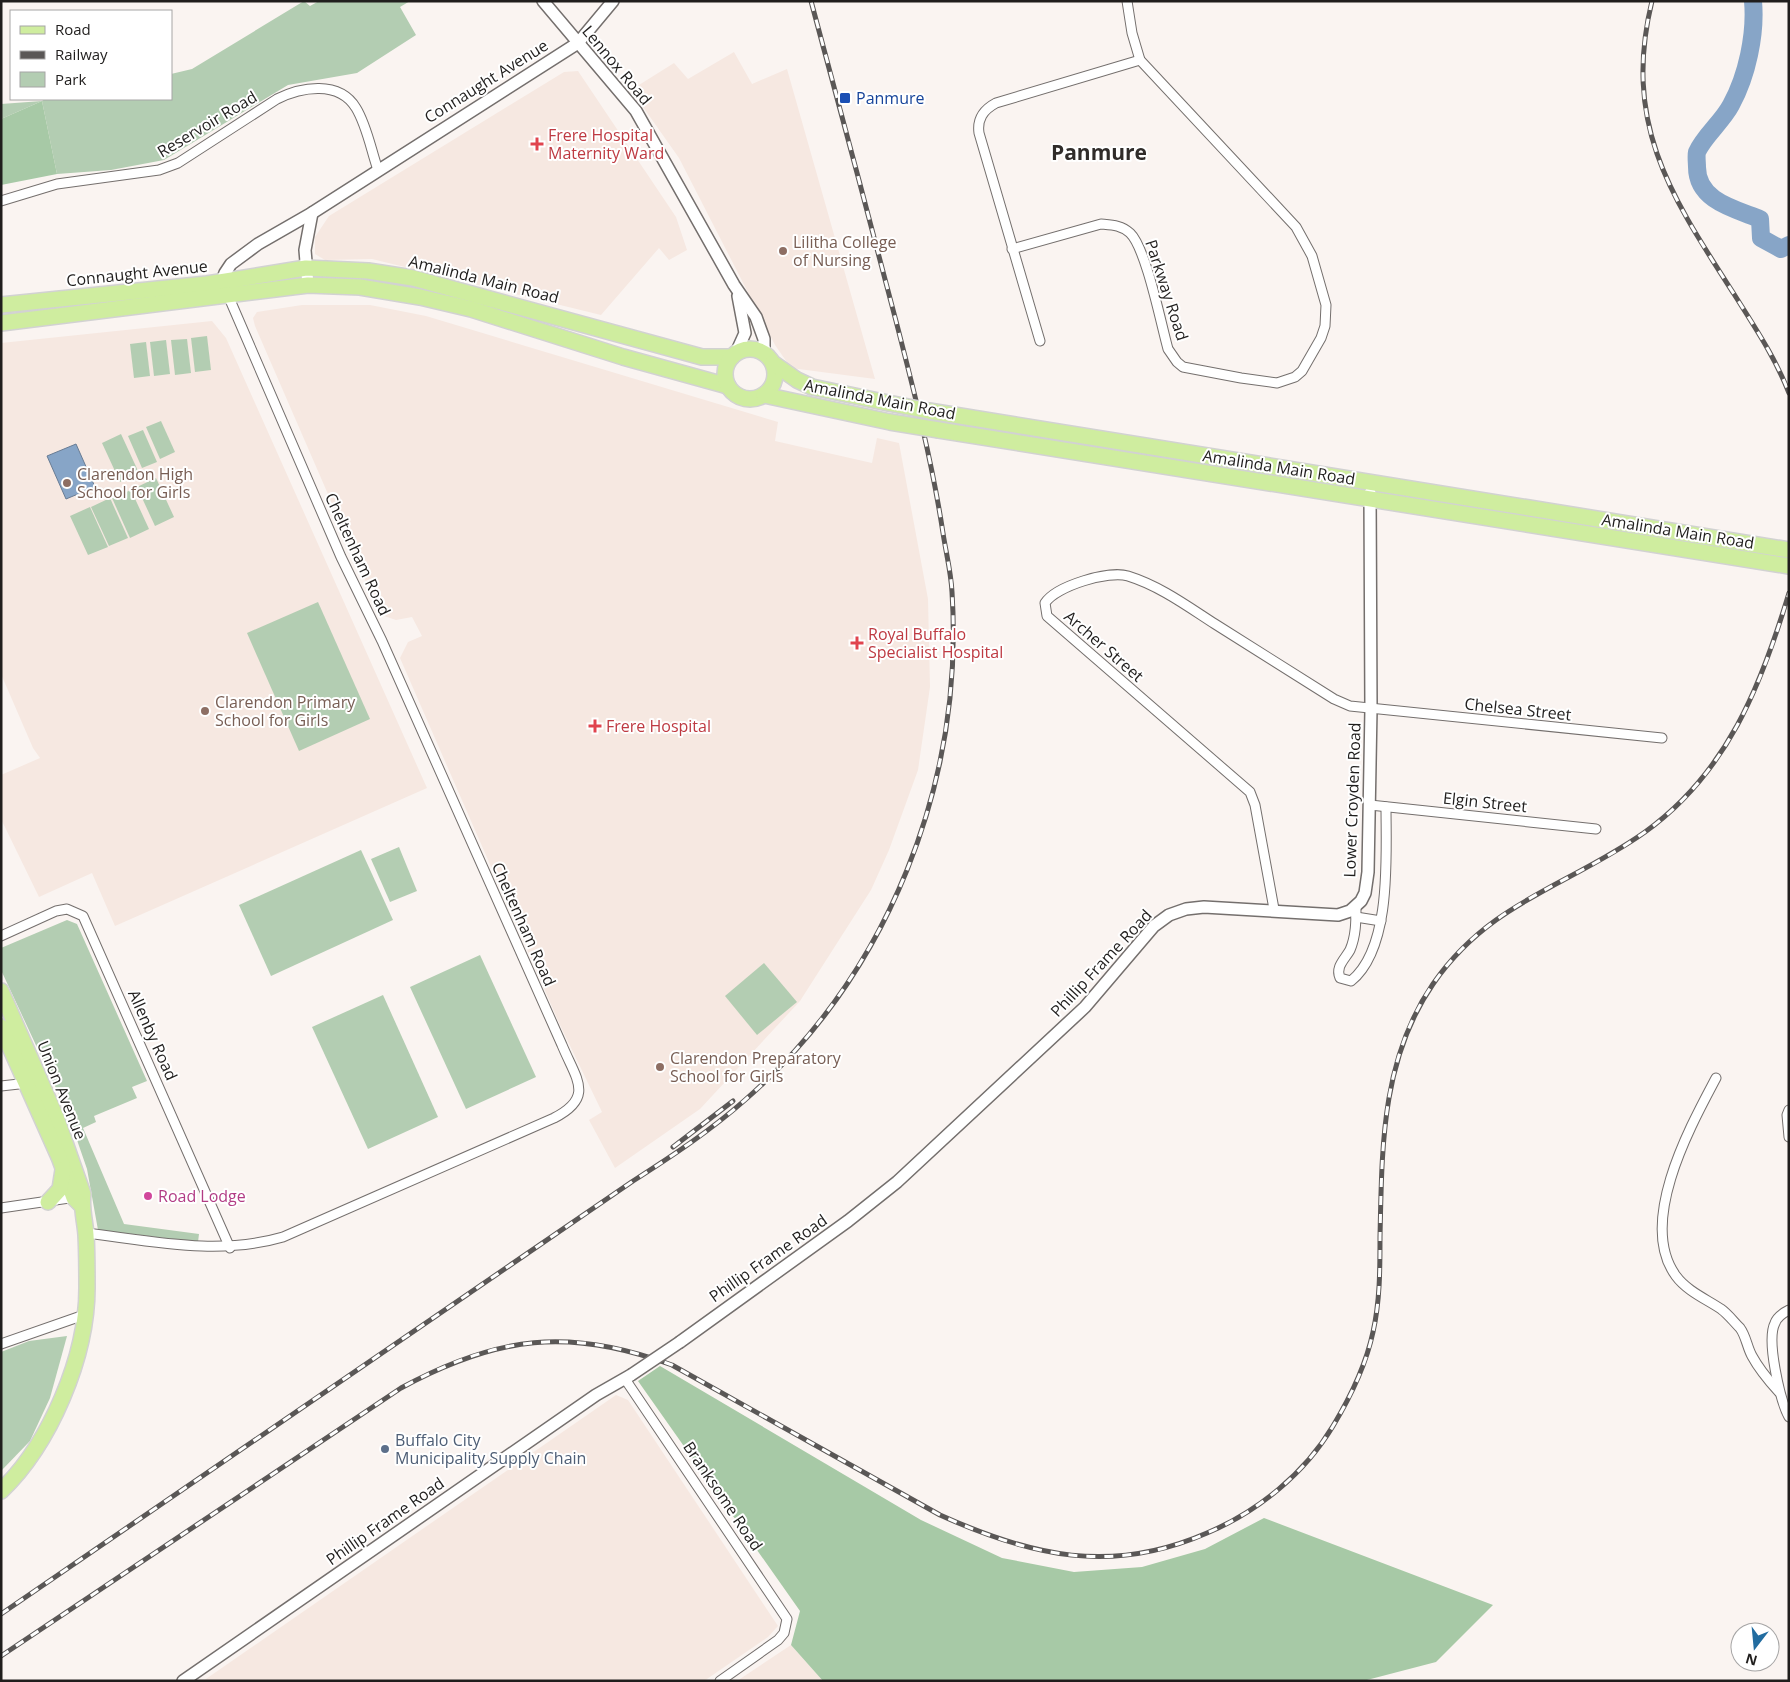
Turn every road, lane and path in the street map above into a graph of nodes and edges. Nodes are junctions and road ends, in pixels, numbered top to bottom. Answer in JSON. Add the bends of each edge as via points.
{"nodes":[{"id":1,"x":543,"y":1,"type":"edge"},
{"id":2,"x":613,"y":1,"type":"edge"},
{"id":3,"x":1127,"y":1,"type":"edge"},
{"id":4,"x":578,"y":43,"type":"junction"},
{"id":5,"x":1140,"y":60,"type":"junction"},
{"id":6,"x":378,"y":170,"type":"junction"},
{"id":7,"x":1,"y":201,"type":"edge"},
{"id":8,"x":312,"y":213,"type":"junction"},
{"id":9,"x":1012,"y":249,"type":"junction"},
{"id":10,"x":306,"y":268,"type":"junction"},
{"id":11,"x":222,"y":281,"type":"junction"},
{"id":12,"x":734,"y":284,"type":"junction"},
{"id":13,"x":308,"y":285,"type":"junction"},
{"id":14,"x":228,"y":296,"type":"junction"},
{"id":15,"x":1,"y":305,"type":"edge"},
{"id":16,"x":1,"y":322,"type":"edge"},
{"id":17,"x":1040,"y":341,"type":"dead end"},
{"id":18,"x":734,"y":355,"type":"junction"},
{"id":19,"x":769,"y":358,"type":"junction"},
{"id":20,"x":728,"y":386,"type":"junction"},
{"id":21,"x":764,"y":394,"type":"junction"},
{"id":22,"x":1371,"y":481,"type":"junction"},
{"id":23,"x":1370,"y":500,"type":"junction"},
{"id":24,"x":1784,"y":549,"type":"edge"},
{"id":25,"x":1782,"y":565,"type":"edge"},
{"id":26,"x":1371,"y":709,"type":"junction"},
{"id":27,"x":1662,"y":738,"type":"dead end"},
{"id":28,"x":1370,"y":805,"type":"junction"},
{"id":29,"x":1386,"y":807,"type":"junction"},
{"id":30,"x":1596,"y":829,"type":"dead end"},
{"id":31,"x":1274,"y":909,"type":"junction"},
{"id":32,"x":1356,"y":912,"type":"junction"},
{"id":33,"x":1381,"y":921,"type":"junction"},
{"id":34,"x":1,"y":936,"type":"edge"},
{"id":35,"x":1,"y":991,"type":"edge"},
{"id":36,"x":1,"y":1028,"type":"edge"},
{"id":37,"x":1716,"y":1078,"type":"dead end"},
{"id":38,"x":33,"y":1082,"type":"junction"},
{"id":39,"x":1,"y":1086,"type":"edge"},
{"id":40,"x":1789,"y":1110,"type":"edge"},
{"id":41,"x":1789,"y":1138,"type":"edge"},
{"id":42,"x":63,"y":1170,"type":"junction"},
{"id":43,"x":80,"y":1199,"type":"junction"},
{"id":44,"x":48,"y":1202,"type":"junction"},
{"id":45,"x":1,"y":1208,"type":"edge"},
{"id":46,"x":86,"y":1233,"type":"junction"},
{"id":47,"x":230,"y":1248,"type":"junction"},
{"id":48,"x":1789,"y":1310,"type":"edge"},
{"id":49,"x":84,"y":1315,"type":"junction"},
{"id":50,"x":2,"y":1343,"type":"edge"},
{"id":51,"x":628,"y":1377,"type":"junction"},
{"id":52,"x":1779,"y":1392,"type":"junction"},
{"id":53,"x":1789,"y":1417,"type":"edge"},
{"id":54,"x":1,"y":1491,"type":"edge"},
{"id":55,"x":183,"y":1681,"type":"edge"},
{"id":56,"x":720,"y":1681,"type":"edge"}],
"edges":[{"from":1,"to":4,"type":"street","name":"Lennox Road"},
{"from":2,"to":4,"type":"street","name":"Connaught Avenue"},
{"from":3,"to":5,"type":"street","name":"Parkway Road"},
{"from":4,"to":6,"type":"street","name":"Connaught Avenue"},
{"from":4,"to":12,"type":"street","name":"Lennox Road","via":[[636,111]]},
{"from":5,"to":9,"type":"street","via":[[996,103],[983,113],[979,133]]},
{"from":5,"to":9,"type":"street","name":"Parkway Road","via":[[1296,227],[1307,244],[1321,284],[1327,315],[1321,338],[1308,363],[1295,377],[1268,382],[1191,370],[1177,362],[1168,349],[1141,252],[1134,237],[1121,227],[1101,224]]},
{"from":6,"to":7,"type":"street","name":"Reservoir Road","via":[[361,120],[350,100],[331,91],[308,88],[277,99],[178,163],[159,170],[57,184]]},
{"from":6,"to":8,"type":"street","name":"Connaught Avenue"},
{"from":8,"to":10,"type":"street","via":[[306,244]]},
{"from":8,"to":11,"type":"street","name":"Connaught Avenue","via":[[241,257],[225,272]]},
{"from":9,"to":17,"type":"street"},
{"from":10,"to":11,"type":"main road","name":"Amalinda Main Road"},
{"from":10,"to":13,"type":"street"},
{"from":10,"to":18,"type":"main road","name":"Amalinda Main Road","via":[[368,271],[413,278],[702,357]]},
{"from":11,"to":14,"type":"street","name":"Cheltenham Road"},
{"from":11,"to":15,"type":"main road","name":"Connaught Avenue"},
{"from":12,"to":18,"type":"street","name":"Lennox Road","via":[[745,334]]},
{"from":12,"to":19,"type":"street","name":"Lennox Road","via":[[759,323]]},
{"from":13,"to":14,"type":"main road","name":"Amalinda Main Road"},
{"from":13,"to":20,"type":"main road","name":"Amalinda Main Road","via":[[360,287],[420,296]]},
{"from":14,"to":16,"type":"main road","name":"Connaught Avenue"},
{"from":14,"to":47,"type":"street","name":"Cheltenham Road","via":[[580,1088],[575,1105],[554,1118],[283,1237]]},
{"from":18,"to":19,"type":"main road","name":"Amalinda Main Road","via":[[750,349]]},
{"from":18,"to":20,"type":"main road","via":[[726,371]]},
{"from":19,"to":21,"type":"main road","via":[[775,377],[770,390]]},
{"from":19,"to":22,"type":"main road","name":"Amalinda Main Road","bridge":true,"via":[[797,380],[812,387],[888,404]]},
{"from":20,"to":21,"type":"main road","name":"Amalinda Main Road","via":[[749,399]]},
{"from":21,"to":23,"type":"main road","name":"Amalinda Main Road","bridge":true,"via":[[890,422]]},
{"from":22,"to":23,"type":"street","name":"Lower Croyden Road"},
{"from":22,"to":24,"type":"main road","name":"Amalinda Main Road"},
{"from":23,"to":25,"type":"main road","name":"Amalinda Main Road"},
{"from":23,"to":26,"type":"street","name":"Lower Croyden Road"},
{"from":26,"to":27,"type":"street","name":"Chelsea Street"},
{"from":26,"to":28,"type":"street","name":"Lower Croyden Road"},
{"from":26,"to":31,"type":"street","name":"Archer Street","via":[[1342,703],[1169,595],[1128,576],[1092,579],[1062,589],[1045,603],[1044,610],[1051,620],[1250,792]]},
{"from":28,"to":29,"type":"street","name":"Elgin Street"},
{"from":28,"to":32,"type":"street","name":"Lower Croyden Road","via":[[1367,882]]},
{"from":29,"to":30,"type":"street","name":"Elgin Street"},
{"from":29,"to":33,"type":"street","name":"Lower Croyden Road","via":[[1387,872]]},
{"from":31,"to":32,"type":"street","name":"Phillip Frame Road","via":[[1338,914]]},
{"from":31,"to":51,"type":"street","name":"Phillip Frame Road","bridge":true,"via":[[1186,909],[1154,926],[1085,1007],[897,1182],[848,1221]]},
{"from":32,"to":33,"type":"street"},
{"from":32,"to":33,"type":"street","name":"Lower Croyden Road","via":[[1350,948],[1338,971],[1345,981],[1351,981],[1361,970]]},
{"from":34,"to":47,"type":"street","name":"Allenby Road","via":[[56,911],[67,909],[83,916]]},
{"from":35,"to":38,"type":"main road","name":"Union Avenue"},
{"from":36,"to":38,"type":"main road","name":"Union Avenue"},
{"from":37,"to":52,"type":"street","via":[[1690,1126],[1668,1184],[1663,1214],[1665,1250],[1668,1264],[1686,1287],[1724,1311],[1742,1330],[1752,1356]]},
{"from":38,"to":39,"type":"street"},
{"from":38,"to":42,"type":"main road","name":"Union Avenue"},
{"from":38,"to":43,"type":"main road","name":"Union Avenue"},
{"from":40,"to":41,"type":"street"},
{"from":42,"to":43,"type":"main road","name":"Union Avenue"},
{"from":42,"to":44,"type":"main road","via":[[60,1188]]},
{"from":43,"to":44,"type":"street"},
{"from":43,"to":46,"type":"main road","name":"Union Avenue"},
{"from":44,"to":45,"type":"street"},
{"from":46,"to":47,"type":"street","name":"Cheltenham Road"},
{"from":46,"to":49,"type":"main road","name":"Union Avenue"},
{"from":48,"to":52,"type":"street","via":[[1778,1317],[1772,1331]]},
{"from":49,"to":50,"type":"street"},
{"from":49,"to":54,"type":"main road","name":"Union Avenue","via":[[73,1365],[55,1415],[26,1464]]},
{"from":51,"to":55,"type":"street","name":"Phillip Frame Road","via":[[596,1395]]},
{"from":51,"to":56,"type":"street","name":"Branksome Road","via":[[787,1619],[784,1633],[778,1640]]},
{"from":52,"to":53,"type":"street"}]}
